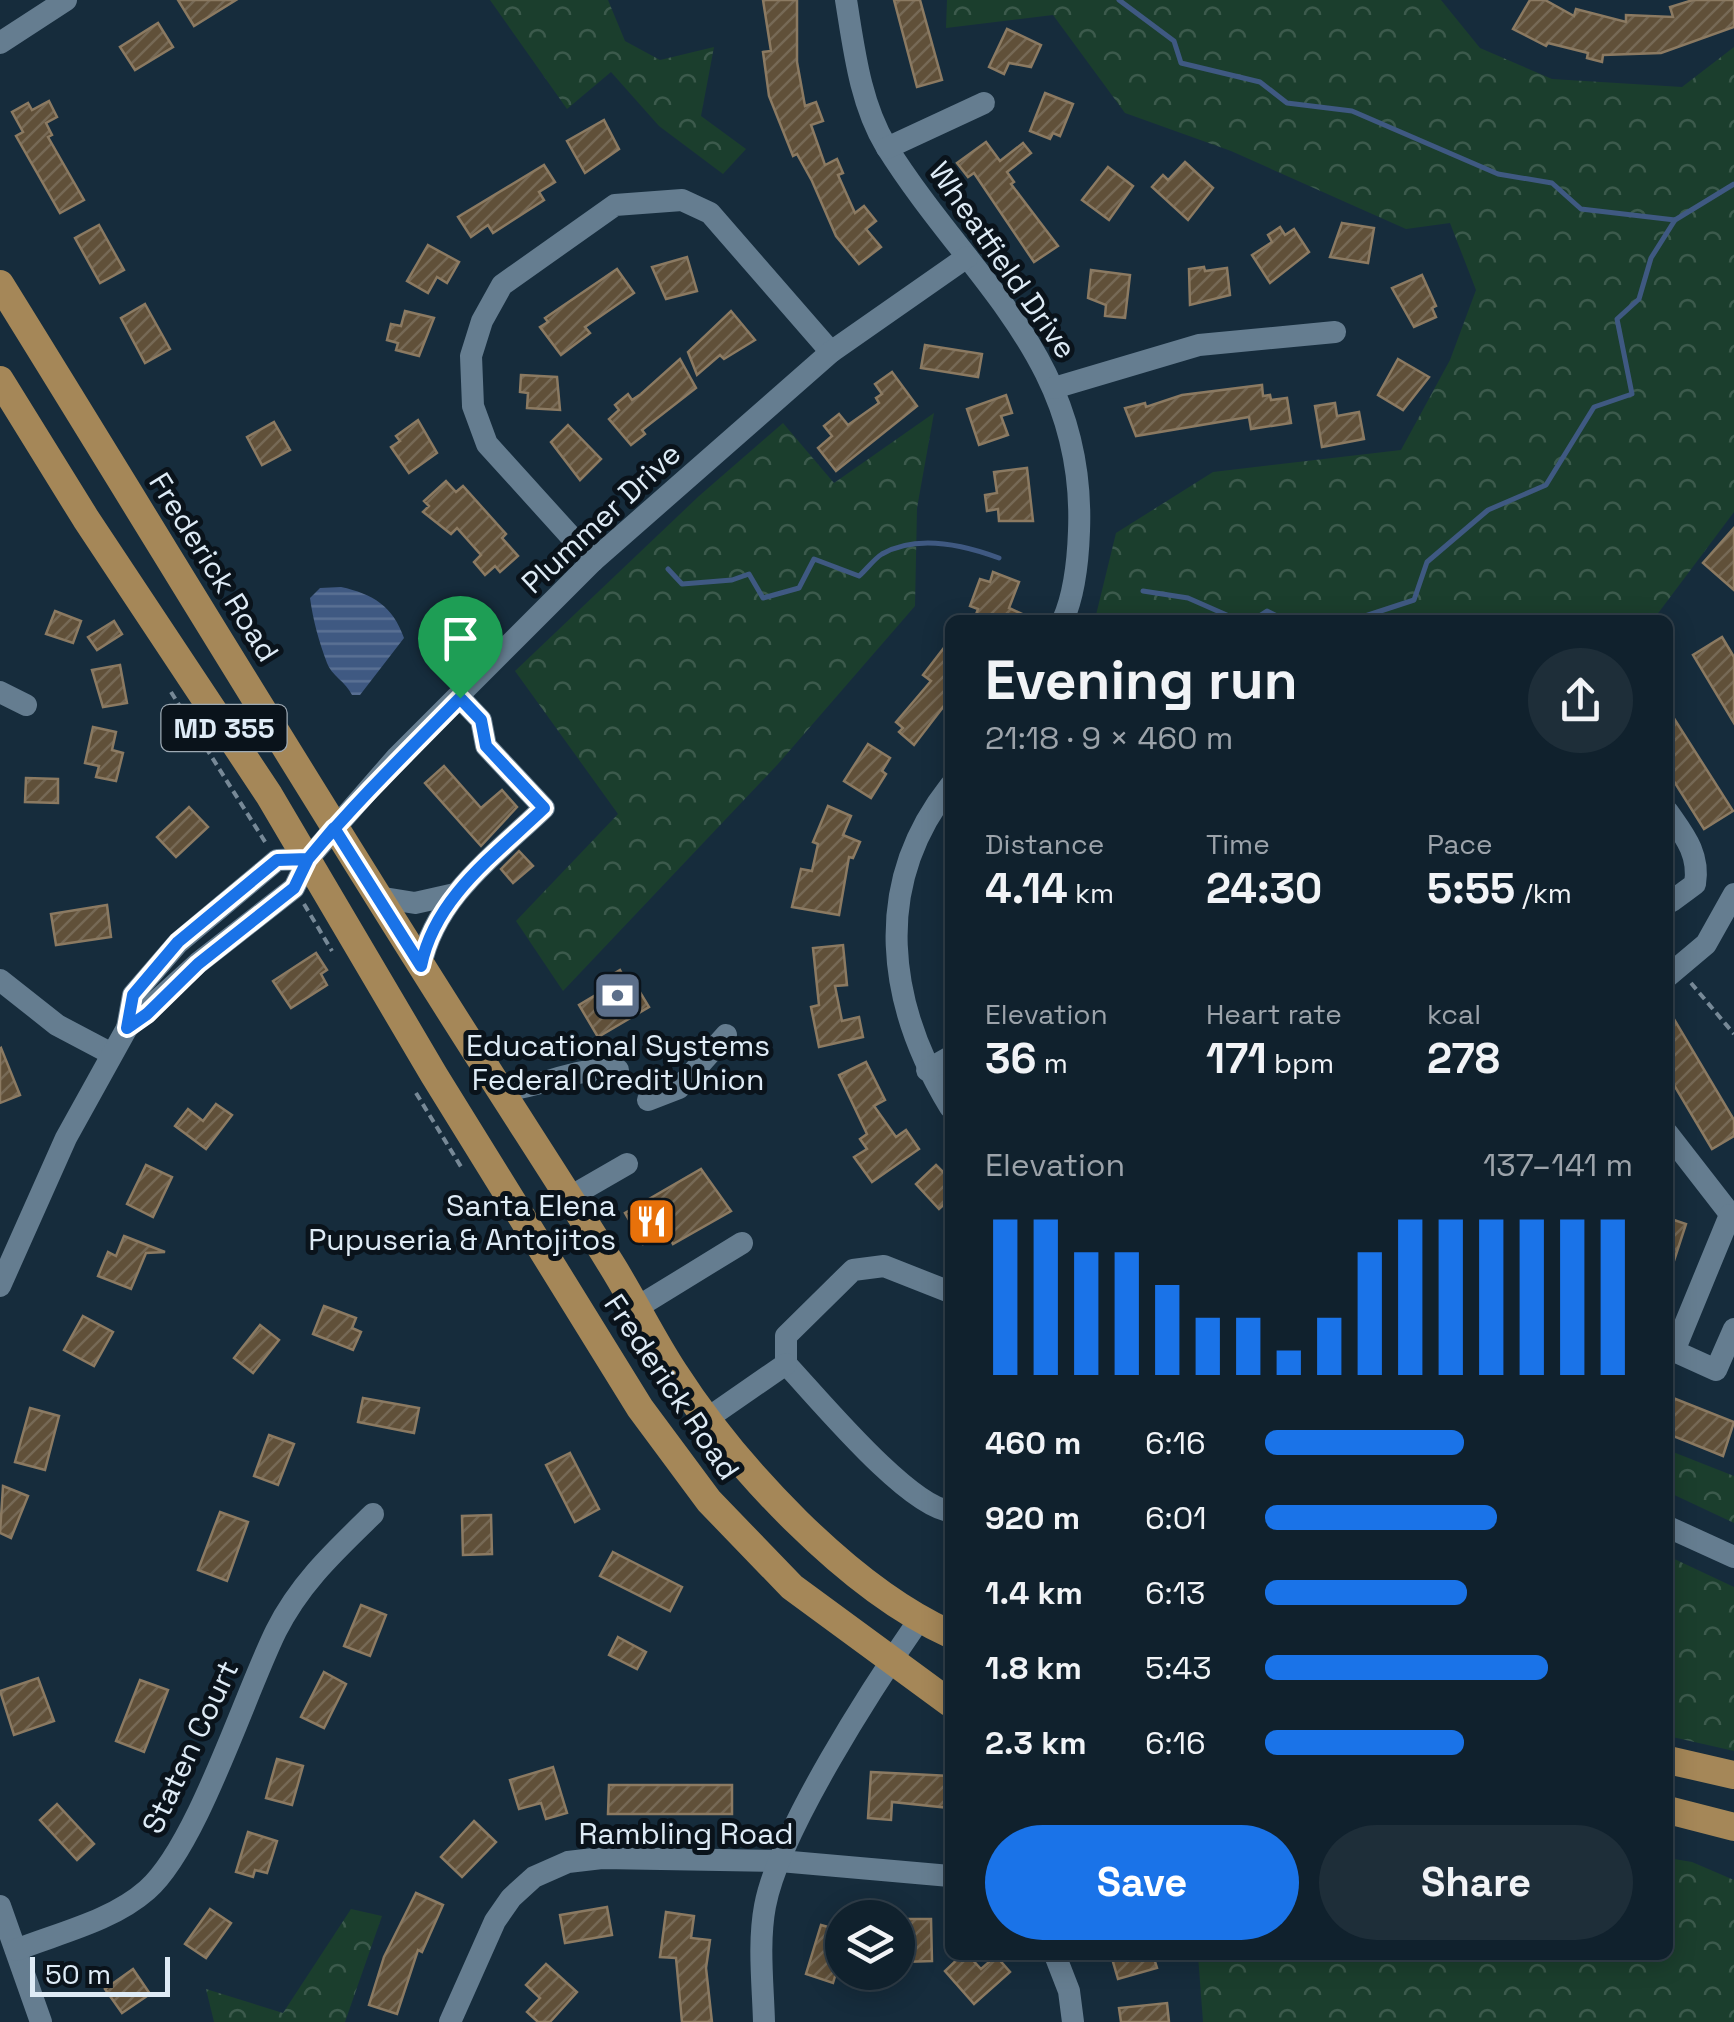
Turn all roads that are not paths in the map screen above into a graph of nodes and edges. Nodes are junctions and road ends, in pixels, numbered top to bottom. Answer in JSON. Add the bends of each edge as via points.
{"nodes":[{"id":1,"x":66,"y":0,"type":"edge"},
{"id":2,"x":846,"y":0,"type":"edge"},
{"id":3,"x":0,"y":43,"type":"edge"},
{"id":4,"x":984,"y":104,"type":"dead end"},
{"id":5,"x":888,"y":148,"type":"junction"},
{"id":6,"x":968,"y":257,"type":"junction"},
{"id":7,"x":0,"y":284,"type":"edge"},
{"id":8,"x":1336,"y":332,"type":"dead end"},
{"id":9,"x":831,"y":352,"type":"junction"},
{"id":10,"x":0,"y":380,"type":"edge"},
{"id":11,"x":1054,"y":388,"type":"junction"},
{"id":12,"x":593,"y":561,"type":"junction"},
{"id":13,"x":1064,"y":615,"type":"edge"},
{"id":14,"x":0,"y":692,"type":"edge"},
{"id":15,"x":460,"y":698,"type":"junction"},
{"id":16,"x":26,"y":704,"type":"dead end"},
{"id":17,"x":945,"y":792,"type":"edge"},
{"id":18,"x":1673,"y":819,"type":"edge"},
{"id":19,"x":334,"y":828,"type":"junction"},
{"id":20,"x":308,"y":859,"type":"junction"},
{"id":21,"x":1696,"y":884,"type":"junction"},
{"id":22,"x":455,"y":894,"type":"junction"},
{"id":23,"x":378,"y":897,"type":"junction"},
{"id":24,"x":1733,"y":898,"type":"edge"},
{"id":25,"x":1673,"y":899,"type":"edge"},
{"id":26,"x":421,"y":966,"type":"junction"},
{"id":27,"x":1673,"y":972,"type":"edge"},
{"id":28,"x":0,"y":980,"type":"edge"},
{"id":29,"x":726,"y":1036,"type":"dead end"},
{"id":30,"x":110,"y":1052,"type":"junction"},
{"id":31,"x":945,"y":1060,"type":"edge"},
{"id":32,"x":618,"y":1070,"type":"dead end"},
{"id":33,"x":928,"y":1070,"type":"junction"},
{"id":34,"x":500,"y":1091,"type":"junction"},
{"id":35,"x":945,"y":1098,"type":"edge"},
{"id":36,"x":648,"y":1100,"type":"dead end"},
{"id":37,"x":1673,"y":1140,"type":"edge"},
{"id":38,"x":627,"y":1164,"type":"dead end"},
{"id":39,"x":568,"y":1198,"type":"junction"},
{"id":40,"x":1732,"y":1217,"type":"edge"},
{"id":41,"x":742,"y":1243,"type":"dead end"},
{"id":42,"x":0,"y":1286,"type":"edge"},
{"id":43,"x":945,"y":1290,"type":"edge"},
{"id":44,"x":636,"y":1308,"type":"junction"},
{"id":45,"x":1734,"y":1329,"type":"edge"},
{"id":46,"x":786,"y":1364,"type":"junction"},
{"id":47,"x":708,"y":1418,"type":"junction"},
{"id":48,"x":945,"y":1508,"type":"edge"},
{"id":49,"x":372,"y":1514,"type":"dead end"},
{"id":50,"x":1673,"y":1529,"type":"edge"},
{"id":51,"x":1734,"y":1557,"type":"edge"},
{"id":52,"x":919,"y":1620,"type":"junction"},
{"id":53,"x":945,"y":1632,"type":"edge"},
{"id":54,"x":892,"y":1660,"type":"junction"},
{"id":55,"x":945,"y":1699,"type":"edge"},
{"id":56,"x":1673,"y":1761,"type":"edge"},
{"id":57,"x":1734,"y":1775,"type":"edge"},
{"id":58,"x":1673,"y":1801,"type":"edge"},
{"id":59,"x":1734,"y":1806,"type":"edge"},
{"id":60,"x":1673,"y":1811,"type":"edge"},
{"id":61,"x":1734,"y":1827,"type":"edge"},
{"id":62,"x":780,"y":1861,"type":"junction"},
{"id":63,"x":945,"y":1876,"type":"edge"},
{"id":64,"x":0,"y":1906,"type":"edge"},
{"id":65,"x":16,"y":1950,"type":"junction"},
{"id":66,"x":1057,"y":1960,"type":"edge"},
{"id":67,"x":38,"y":2021,"type":"edge"},
{"id":68,"x":450,"y":2022,"type":"edge"},
{"id":69,"x":764,"y":2022,"type":"edge"},
{"id":70,"x":1072,"y":2022,"type":"edge"}],
"edges":[{"from":1,"to":3,"type":"street"},
{"from":2,"to":5,"type":"street","name":"Wheatfield Drive","via":[[864,95]]},
{"from":4,"to":5,"type":"street"},
{"from":5,"to":6,"type":"street","name":"Wheatfield Drive"},
{"from":6,"to":9,"type":"street","name":"Plummer Drive"},
{"from":6,"to":11,"type":"street","name":"Wheatfield Drive","via":[[1044,363]]},
{"from":7,"to":19,"type":"main road","name":"Frederick Road","number":"MD 355"},
{"from":8,"to":11,"type":"street","via":[[1199,345]]},
{"from":9,"to":12,"type":"street","name":"Plummer Drive"},
{"from":9,"to":12,"type":"street","via":[[710,213],[682,200],[615,205],[502,285],[471,356],[474,406],[487,444]]},
{"from":10,"to":20,"type":"main road","name":"Frederick Road","number":"MD 355"},
{"from":11,"to":13,"type":"street","name":"Wheatfield Drive","via":[[1067,421],[1080,501],[1078,553]]},
{"from":12,"to":15,"type":"street","name":"Plummer Drive"},
{"from":14,"to":16,"type":"street"},
{"from":15,"to":19,"type":"street","name":"Plummer Drive"},
{"from":15,"to":22,"type":"street","via":[[481,720],[486,746],[544,808]]},
{"from":17,"to":33,"type":"street","via":[[907,865],[898,904],[903,1005]]},
{"from":18,"to":21,"type":"street","via":[[1690,844]]},
{"from":19,"to":20,"type":"street","name":"Plummer Drive"},
{"from":19,"to":23,"type":"main road","name":"Frederick Road","number":"MD 355"},
{"from":20,"to":30,"type":"street","via":[[277,860],[178,942],[133,995],[127,1028]]},
{"from":20,"to":54,"type":"main road","name":"Frederick Road","number":"MD 355","via":[[434,1075],[686,1473],[792,1587]]},
{"from":21,"to":24,"type":"street"},
{"from":21,"to":25,"type":"street"},
{"from":22,"to":23,"type":"street","via":[[415,903]]},
{"from":22,"to":26,"type":"street","via":[[426,942]]},
{"from":23,"to":26,"type":"main road","name":"Frederick Road","number":"MD 355"},
{"from":24,"to":27,"type":"street","via":[[1706,944]]},
{"from":26,"to":34,"type":"main road","name":"Frederick Road","number":"MD 355"},
{"from":28,"to":30,"type":"street","via":[[58,1025]]},
{"from":29,"to":36,"type":"street","via":[[680,1088]]},
{"from":30,"to":42,"type":"street"},
{"from":31,"to":33,"type":"street"},
{"from":32,"to":34,"type":"street","via":[[580,1071],[550,1084]]},
{"from":33,"to":35,"type":"street"},
{"from":34,"to":39,"type":"main road","name":"Frederick Road","number":"MD 355"},
{"from":37,"to":40,"type":"street"},
{"from":38,"to":39,"type":"street"},
{"from":39,"to":44,"type":"main road","name":"Frederick Road","number":"MD 355"},
{"from":40,"to":45,"type":"street","via":[[1674,1351],[1716,1370]]},
{"from":41,"to":44,"type":"street"},
{"from":43,"to":46,"type":"street","via":[[884,1266],[853,1270],[786,1336]]},
{"from":44,"to":47,"type":"main road","name":"Frederick Road","number":"MD 355"},
{"from":46,"to":47,"type":"street"},
{"from":46,"to":48,"type":"street","via":[[876,1460],[920,1498]]},
{"from":47,"to":52,"type":"main road","name":"Frederick Road","number":"MD 355","via":[[806,1530]]},
{"from":49,"to":65,"type":"street","name":"Staten Court","via":[[307,1578],[277,1629],[178,1852],[150,1887],[102,1916]]},
{"from":50,"to":51,"type":"street"},
{"from":52,"to":53,"type":"main road","name":"Frederick Road","number":"MD 355"},
{"from":52,"to":54,"type":"street"},
{"from":54,"to":55,"type":"main road","name":"Frederick Road","number":"MD 355"},
{"from":54,"to":62,"type":"street"},
{"from":56,"to":57,"type":"main road"},
{"from":58,"to":59,"type":"main road"},
{"from":60,"to":61,"type":"main road"},
{"from":62,"to":63,"type":"street","name":"Rambling Road"},
{"from":62,"to":68,"type":"street","name":"Rambling Road","via":[[602,1858],[568,1862],[534,1877],[495,1921]]},
{"from":62,"to":69,"type":"street","via":[[765,1906]]},
{"from":64,"to":65,"type":"street"},
{"from":65,"to":67,"type":"street"},
{"from":66,"to":70,"type":"street"}]}
